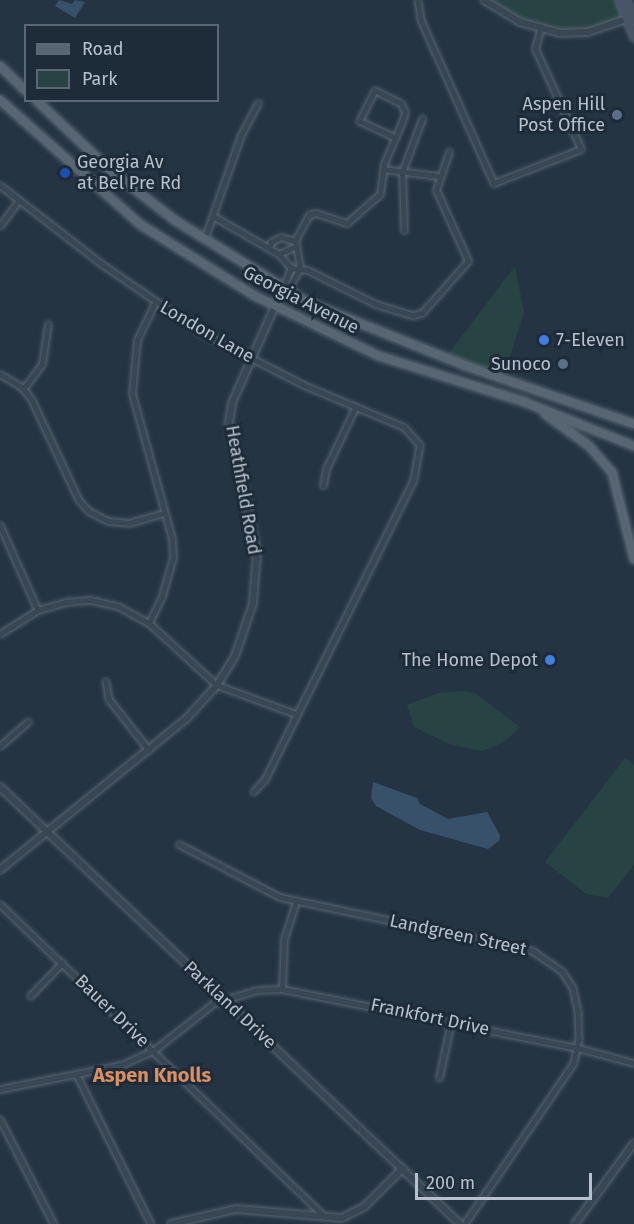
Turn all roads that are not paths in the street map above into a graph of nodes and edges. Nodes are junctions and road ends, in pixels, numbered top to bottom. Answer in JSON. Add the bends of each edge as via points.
{"nodes":[{"id":1,"x":418,"y":0,"type":"edge"},
{"id":2,"x":484,"y":0,"type":"edge"},
{"id":3,"x":618,"y":0,"type":"edge"},
{"id":4,"x":626,"y":0,"type":"edge"},
{"id":5,"x":631,"y":19,"type":"edge"},
{"id":6,"x":540,"y":30,"type":"junction"},
{"id":7,"x":634,"y":37,"type":"edge"},
{"id":8,"x":0,"y":66,"type":"edge"},
{"id":9,"x":24,"y":89,"type":"edge"},
{"id":10,"x":0,"y":100,"type":"edge"},
{"id":11,"x":38,"y":102,"type":"edge"},
{"id":12,"x":258,"y":102,"type":"dead end"},
{"id":13,"x":422,"y":119,"type":"dead end"},
{"id":14,"x":395,"y":138,"type":"junction"},
{"id":15,"x":449,"y":152,"type":"dead end"},
{"id":16,"x":383,"y":169,"type":"junction"},
{"id":17,"x":402,"y":172,"type":"junction"},
{"id":18,"x":438,"y":176,"type":"junction"},
{"id":19,"x":0,"y":184,"type":"edge"},
{"id":20,"x":20,"y":200,"type":"junction"},
{"id":21,"x":215,"y":217,"type":"junction"},
{"id":22,"x":0,"y":226,"type":"edge"},
{"id":23,"x":404,"y":231,"type":"dead end"},
{"id":24,"x":204,"y":240,"type":"junction"},
{"id":25,"x":296,"y":244,"type":"junction"},
{"id":26,"x":269,"y":249,"type":"junction"},
{"id":27,"x":279,"y":254,"type":"junction"},
{"id":28,"x":300,"y":267,"type":"junction"},
{"id":29,"x":291,"y":268,"type":"junction"},
{"id":30,"x":284,"y":288,"type":"junction"},
{"id":31,"x":155,"y":303,"type":"junction"},
{"id":32,"x":276,"y":307,"type":"junction"},
{"id":33,"x":48,"y":324,"type":"dead end"},
{"id":34,"x":251,"y":360,"type":"junction"},
{"id":35,"x":0,"y":374,"type":"edge"},
{"id":36,"x":24,"y":388,"type":"junction"},
{"id":37,"x":534,"y":407,"type":"junction"},
{"id":38,"x":355,"y":408,"type":"junction"},
{"id":39,"x":634,"y":424,"type":"edge"},
{"id":40,"x":634,"y":446,"type":"edge"},
{"id":41,"x":323,"y":486,"type":"dead end"},
{"id":42,"x":165,"y":513,"type":"junction"},
{"id":43,"x":0,"y":525,"type":"edge"},
{"id":44,"x":634,"y":559,"type":"edge"},
{"id":45,"x":38,"y":610,"type":"junction"},
{"id":46,"x":148,"y":622,"type":"junction"},
{"id":47,"x":0,"y":634,"type":"edge"},
{"id":48,"x":105,"y":681,"type":"dead end"},
{"id":49,"x":217,"y":685,"type":"junction"},
{"id":50,"x":296,"y":714,"type":"junction"},
{"id":51,"x":28,"y":722,"type":"dead end"},
{"id":52,"x":0,"y":746,"type":"edge"},
{"id":53,"x":149,"y":750,"type":"junction"},
{"id":54,"x":0,"y":787,"type":"edge"},
{"id":55,"x":254,"y":792,"type":"dead end"},
{"id":56,"x":47,"y":832,"type":"junction"},
{"id":57,"x":179,"y":844,"type":"dead end"},
{"id":58,"x":0,"y":870,"type":"edge"},
{"id":59,"x":296,"y":901,"type":"junction"},
{"id":60,"x":0,"y":904,"type":"edge"},
{"id":61,"x":62,"y":963,"type":"junction"},
{"id":62,"x":282,"y":989,"type":"junction"},
{"id":63,"x":30,"y":996,"type":"dead end"},
{"id":64,"x":224,"y":999,"type":"junction"},
{"id":65,"x":451,"y":1022,"type":"junction"},
{"id":66,"x":578,"y":1048,"type":"junction"},
{"id":67,"x":153,"y":1051,"type":"junction"},
{"id":68,"x":634,"y":1063,"type":"edge"},
{"id":69,"x":77,"y":1075,"type":"junction"},
{"id":70,"x":439,"y":1078,"type":"dead end"},
{"id":71,"x":0,"y":1089,"type":"edge"},
{"id":72,"x":0,"y":1119,"type":"edge"},
{"id":73,"x":634,"y":1143,"type":"edge"},
{"id":74,"x":403,"y":1168,"type":"junction"},
{"id":75,"x":325,"y":1220,"type":"junction"},
{"id":76,"x":54,"y":1224,"type":"edge"},
{"id":77,"x":151,"y":1224,"type":"edge"},
{"id":78,"x":171,"y":1224,"type":"edge"},
{"id":79,"x":460,"y":1224,"type":"edge"},
{"id":80,"x":465,"y":1224,"type":"edge"},
{"id":81,"x":575,"y":1224,"type":"edge"}],
"edges":[{"from":1,"to":6,"type":"street","via":[[422,20],[494,183],[581,149],[535,50]]},
{"from":2,"to":6,"type":"street"},
{"from":3,"to":5,"type":"main road"},
{"from":4,"to":5,"type":"main road"},
{"from":5,"to":6,"type":"street","via":[[588,32]]},
{"from":5,"to":7,"type":"main road"},
{"from":8,"to":9,"type":"main road"},
{"from":10,"to":32,"type":"main road","name":"Georgia Avenue","via":[[165,243]]},
{"from":11,"to":24,"type":"main road","name":"Georgia Avenue","via":[[111,171]]},
{"from":12,"to":21,"type":"street","via":[[239,141]]},
{"from":13,"to":17,"type":"street"},
{"from":14,"to":14,"type":"street","via":[[360,121],[375,91],[405,108]]},
{"from":14,"to":16,"type":"street"},
{"from":15,"to":18,"type":"street"},
{"from":16,"to":17,"type":"street"},
{"from":16,"to":25,"type":"street","via":[[380,194],[355,217],[343,224],[313,213],[301,226]]},
{"from":17,"to":18,"type":"street"},
{"from":17,"to":23,"type":"street"},
{"from":18,"to":28,"type":"street","via":[[436,190],[468,261],[422,313],[413,315],[376,304]]},
{"from":19,"to":20,"type":"street","name":"London Lane"},
{"from":20,"to":22,"type":"street"},
{"from":20,"to":31,"type":"street","name":"London Lane"},
{"from":21,"to":24,"type":"street"},
{"from":21,"to":26,"type":"street"},
{"from":24,"to":30,"type":"main road","name":"Georgia Avenue"},
{"from":25,"to":26,"type":"street","via":[[281,237],[271,242]]},
{"from":25,"to":27,"type":"street"},
{"from":25,"to":28,"type":"street"},
{"from":26,"to":27,"type":"street"},
{"from":27,"to":29,"type":"street"},
{"from":28,"to":29,"type":"street"},
{"from":28,"to":30,"type":"street","via":[[291,284]]},
{"from":29,"to":30,"type":"street"},
{"from":30,"to":32,"type":"street","name":"Heathfield Road"},
{"from":30,"to":39,"type":"main road","name":"Georgia Avenue","via":[[379,333]]},
{"from":31,"to":34,"type":"street","name":"London Lane"},
{"from":31,"to":42,"type":"street","via":[[137,340],[132,394]]},
{"from":32,"to":34,"type":"street","name":"Heathfield Road"},
{"from":32,"to":37,"type":"main road","name":"Georgia Avenue","via":[[379,356]]},
{"from":33,"to":36,"type":"street","via":[[42,364]]},
{"from":34,"to":38,"type":"street","name":"London Lane"},
{"from":34,"to":49,"type":"street","name":"Heathfield Road","via":[[232,403],[229,422],[252,517],[256,583],[235,656]]},
{"from":35,"to":36,"type":"street"},
{"from":36,"to":42,"type":"street","via":[[79,500],[89,511],[108,521],[129,523]]},
{"from":37,"to":40,"type":"main road","name":"Georgia Avenue"},
{"from":37,"to":44,"type":"main road","via":[[590,446],[608,465],[618,486]]},
{"from":38,"to":41,"type":"street","via":[[326,469]]},
{"from":38,"to":50,"type":"street","name":"London Lane","via":[[404,427],[415,436],[421,456],[414,480]]},
{"from":42,"to":46,"type":"street","via":[[173,558],[162,596]]},
{"from":43,"to":45,"type":"street"},
{"from":45,"to":46,"type":"street","via":[[92,600],[118,606]]},
{"from":45,"to":47,"type":"street"},
{"from":46,"to":49,"type":"street"},
{"from":48,"to":53,"type":"street","via":[[109,699]]},
{"from":49,"to":50,"type":"street"},
{"from":49,"to":53,"type":"street","name":"Heathfield Road","via":[[187,718]]},
{"from":50,"to":55,"type":"street","via":[[265,780]]},
{"from":51,"to":52,"type":"street"},
{"from":53,"to":56,"type":"street","name":"Heathfield Road"},
{"from":54,"to":56,"type":"street","name":"Parkland Drive"},
{"from":56,"to":58,"type":"street","name":"Heathfield Road"},
{"from":56,"to":64,"type":"street","name":"Parkland Drive"},
{"from":57,"to":59,"type":"street","name":"Landgreen Street","via":[[252,885]]},
{"from":59,"to":62,"type":"street","via":[[284,939]]},
{"from":59,"to":66,"type":"street","name":"Landgreen Street","via":[[519,948],[549,959],[573,988]]},
{"from":60,"to":61,"type":"street","name":"Bauer Drive"},
{"from":61,"to":63,"type":"street"},
{"from":61,"to":67,"type":"street","name":"Bauer Drive"},
{"from":62,"to":64,"type":"street","name":"Frankfort Drive","via":[[257,990]]},
{"from":62,"to":65,"type":"street","name":"Frankfort Drive"},
{"from":64,"to":67,"type":"street","name":"Frankfort Drive","via":[[201,1012]]},
{"from":64,"to":74,"type":"street","name":"Parkland Drive"},
{"from":65,"to":66,"type":"street","name":"Frankfort Drive"},
{"from":65,"to":70,"type":"street"},
{"from":66,"to":68,"type":"street","name":"Frankfort Drive"},
{"from":66,"to":80,"type":"street","name":"Landgreen Street","via":[[562,1086]]},
{"from":67,"to":69,"type":"street","name":"Frankfort Drive","via":[[121,1065]]},
{"from":67,"to":75,"type":"street","name":"Bauer Drive","via":[[308,1197]]},
{"from":69,"to":71,"type":"street","name":"Frankfort Drive"},
{"from":69,"to":77,"type":"street"},
{"from":72,"to":76,"type":"street"},
{"from":73,"to":81,"type":"street"},
{"from":74,"to":75,"type":"street","via":[[364,1207],[342,1218]]},
{"from":74,"to":79,"type":"street","name":"Parkland Drive"},
{"from":75,"to":78,"type":"street","via":[[236,1209]]}]}
